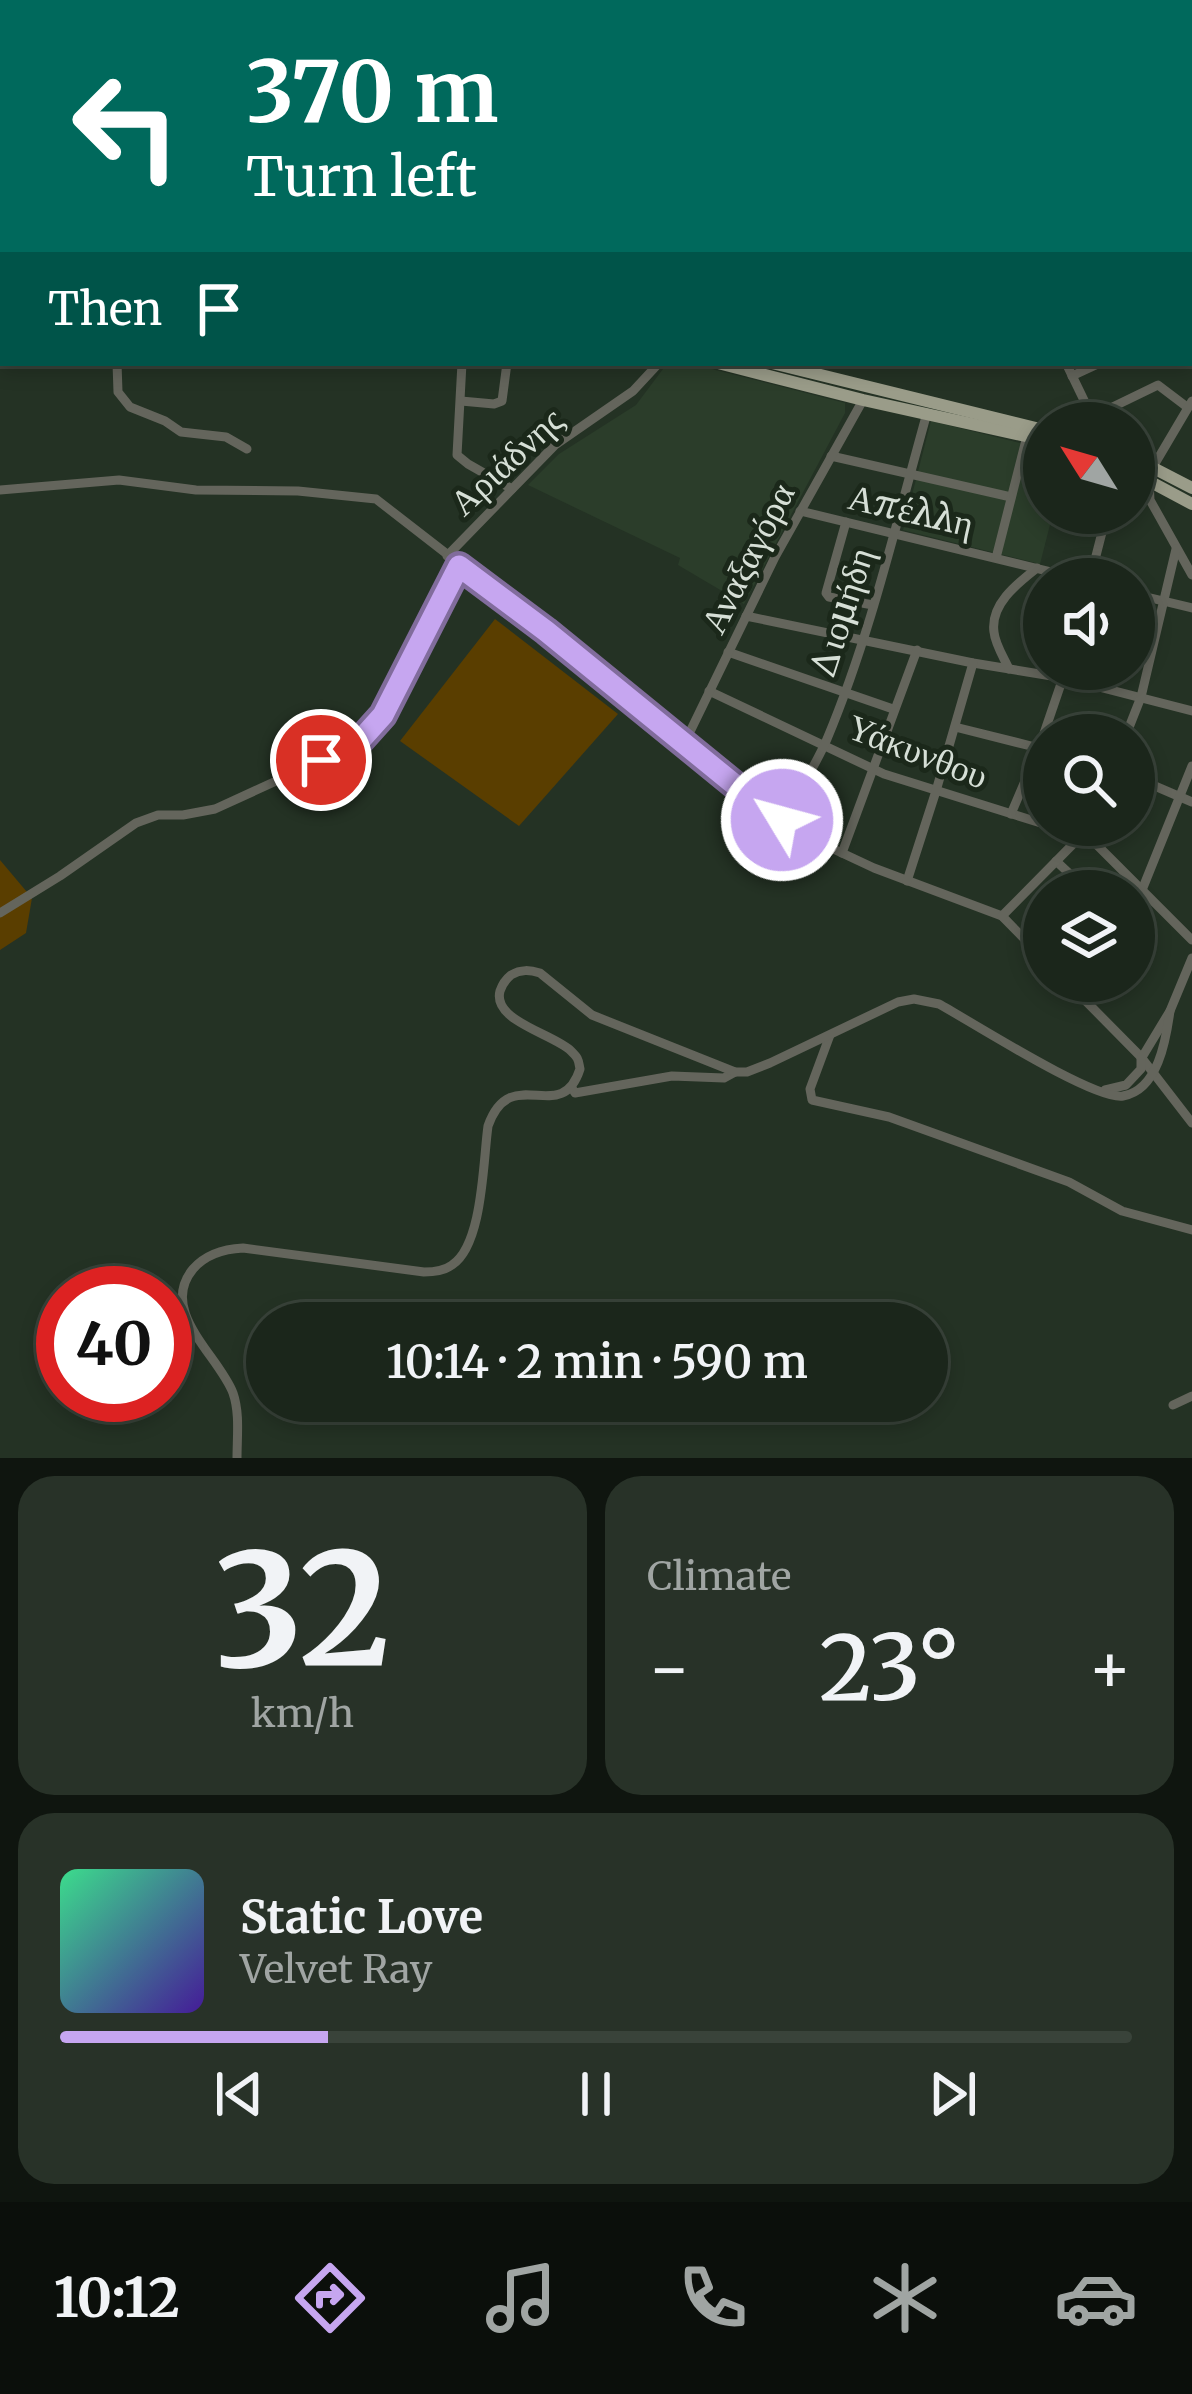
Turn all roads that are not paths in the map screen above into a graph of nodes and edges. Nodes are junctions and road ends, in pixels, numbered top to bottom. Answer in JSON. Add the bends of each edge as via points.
{"nodes":[{"id":1,"x":117,"y":366,"type":"edge"},
{"id":2,"x":462,"y":366,"type":"edge"},
{"id":3,"x":506,"y":366,"type":"edge"},
{"id":4,"x":656,"y":366,"type":"edge"},
{"id":5,"x":730,"y":366,"type":"edge"},
{"id":6,"x":784,"y":366,"type":"edge"},
{"id":7,"x":1067,"y":366,"type":"edge"},
{"id":8,"x":1094,"y":366,"type":"edge"},
{"id":9,"x":1072,"y":376,"type":"junction"},
{"id":10,"x":461,"y":400,"type":"junction"},
{"id":11,"x":863,"y":400,"type":"junction"},
{"id":12,"x":1085,"y":402,"type":"edge"},
{"id":13,"x":1127,"y":402,"type":"edge"},
{"id":14,"x":1190,"y":404,"type":"edge"},
{"id":15,"x":926,"y":413,"type":"junction"},
{"id":16,"x":1023,"y":425,"type":"edge"},
{"id":17,"x":1023,"y":435,"type":"edge"},
{"id":18,"x":247,"y":448,"type":"dead end"},
{"id":19,"x":1023,"y":451,"type":"edge"},
{"id":20,"x":831,"y":456,"type":"junction"},
{"id":21,"x":1155,"y":467,"type":"edge"},
{"id":22,"x":910,"y":473,"type":"junction"},
{"id":23,"x":1155,"y":475,"type":"edge"},
{"id":24,"x":1155,"y":477,"type":"edge"},
{"id":25,"x":1192,"y":488,"type":"edge"},
{"id":26,"x":512,"y":489,"type":"junction"},
{"id":27,"x":0,"y":490,"type":"edge"},
{"id":28,"x":1011,"y":497,"type":"junction"},
{"id":29,"x":1192,"y":504,"type":"edge"},
{"id":30,"x":1155,"y":509,"type":"edge"},
{"id":31,"x":800,"y":511,"type":"junction"},
{"id":32,"x":846,"y":523,"type":"junction"},
{"id":33,"x":895,"y":533,"type":"junction"},
{"id":34,"x":1176,"y":549,"type":"junction"},
{"id":35,"x":447,"y":556,"type":"junction"},
{"id":36,"x":996,"y":558,"type":"junction"},
{"id":37,"x":1023,"y":565,"type":"edge"},
{"id":38,"x":459,"y":566,"type":"junction"},
{"id":39,"x":1192,"y":575,"type":"edge"},
{"id":40,"x":1023,"y":580,"type":"edge"},
{"id":41,"x":1155,"y":599,"type":"edge"},
{"id":42,"x":1165,"y":602,"type":"junction"},
{"id":43,"x":873,"y":605,"type":"junction"},
{"id":44,"x":1192,"y":608,"type":"edge"},
{"id":45,"x":746,"y":616,"type":"junction"},
{"id":46,"x":863,"y":639,"type":"junction"},
{"id":47,"x":917,"y":650,"type":"junction"},
{"id":48,"x":728,"y":652,"type":"junction"},
{"id":49,"x":973,"y":663,"type":"junction"},
{"id":50,"x":1009,"y":669,"type":"junction"},
{"id":51,"x":1023,"y":670,"type":"edge"},
{"id":52,"x":1119,"y":690,"type":"edge"},
{"id":53,"x":710,"y":691,"type":"junction"},
{"id":54,"x":845,"y":692,"type":"junction"},
{"id":55,"x":1141,"y":697,"type":"junction"},
{"id":56,"x":893,"y":709,"type":"junction"},
{"id":57,"x":1192,"y":711,"type":"edge"},
{"id":58,"x":1134,"y":714,"type":"edge"},
{"id":59,"x":956,"y":727,"type":"junction"},
{"id":60,"x":684,"y":744,"type":"junction"},
{"id":61,"x":825,"y":744,"type":"junction"},
{"id":62,"x":1023,"y":744,"type":"edge"},
{"id":63,"x":1192,"y":766,"type":"edge"},
{"id":64,"x":872,"y":768,"type":"junction"},
{"id":65,"x":1023,"y":786,"type":"edge"},
{"id":66,"x":1155,"y":786,"type":"edge"},
{"id":67,"x":936,"y":791,"type":"junction"},
{"id":68,"x":1180,"y":796,"type":"junction"},
{"id":69,"x":1192,"y":802,"type":"edge"},
{"id":70,"x":1011,"y":814,"type":"junction"},
{"id":71,"x":1023,"y":818,"type":"edge"},
{"id":72,"x":782,"y":820,"type":"junction"},
{"id":73,"x":1070,"y":846,"type":"edge"},
{"id":74,"x":1097,"y":846,"type":"edge"},
{"id":75,"x":842,"y":853,"type":"junction"},
{"id":76,"x":1056,"y":861,"type":"junction"},
{"id":77,"x":1066,"y":870,"type":"edge"},
{"id":78,"x":1117,"y":870,"type":"edge"},
{"id":79,"x":1148,"y":870,"type":"edge"},
{"id":80,"x":907,"y":881,"type":"junction"},
{"id":81,"x":1155,"y":908,"type":"edge"},
{"id":82,"x":0,"y":913,"type":"edge"},
{"id":83,"x":1002,"y":916,"type":"junction"},
{"id":84,"x":1023,"y":938,"type":"edge"},
{"id":85,"x":1192,"y":940,"type":"edge"},
{"id":86,"x":1192,"y":958,"type":"edge"},
{"id":87,"x":1086,"y":1002,"type":"edge"},
{"id":88,"x":1170,"y":1011,"type":"junction"},
{"id":89,"x":830,"y":1035,"type":"junction"},
{"id":90,"x":1141,"y":1059,"type":"junction"},
{"id":91,"x":735,"y":1072,"type":"junction"},
{"id":92,"x":1154,"y":1073,"type":"junction"},
{"id":93,"x":572,"y":1088,"type":"junction"},
{"id":94,"x":1094,"y":1088,"type":"junction"},
{"id":95,"x":1192,"y":1123,"type":"edge"},
{"id":96,"x":1192,"y":1230,"type":"edge"},
{"id":97,"x":1192,"y":1396,"type":"edge"},
{"id":98,"x":1173,"y":1405,"type":"dead end"},
{"id":99,"x":237,"y":1458,"type":"edge"}],
"edges":[{"from":1,"to":18,"type":"street","via":[[118,392],[130,407],[185,433]]},
{"from":2,"to":10,"type":"street"},
{"from":3,"to":10,"type":"street","via":[[502,401]]},
{"from":4,"to":26,"type":"street","name":"Αριάδνης"},
{"from":5,"to":11,"type":"main road"},
{"from":6,"to":16,"type":"main road"},
{"from":7,"to":9,"type":"street"},
{"from":8,"to":9,"type":"street"},
{"from":9,"to":12,"type":"street"},
{"from":10,"to":26,"type":"street","via":[[457,454]]},
{"from":11,"to":15,"type":"main road"},
{"from":11,"to":20,"type":"street","name":"Αναξαγόρα"},
{"from":13,"to":14,"type":"street","via":[[1158,385]]},
{"from":14,"to":21,"type":"street"},
{"from":15,"to":17,"type":"main road"},
{"from":15,"to":22,"type":"street","name":"Διομήδη"},
{"from":19,"to":28,"type":"street"},
{"from":20,"to":22,"type":"street"},
{"from":20,"to":31,"type":"street","name":"Αναξαγόρα"},
{"from":22,"to":28,"type":"street"},
{"from":22,"to":33,"type":"street","name":"Διομήδη"},
{"from":23,"to":25,"type":"main road"},
{"from":24,"to":29,"type":"main road"},
{"from":26,"to":35,"type":"street","name":"Αριάδνης"},
{"from":27,"to":35,"type":"street","via":[[119,480],[376,499]]},
{"from":28,"to":36,"type":"street"},
{"from":30,"to":34,"type":"street"},
{"from":31,"to":32,"type":"street","name":"Απέλλη"},
{"from":31,"to":45,"type":"street","name":"Αναξαγόρα"},
{"from":32,"to":33,"type":"street","name":"Απέλλη"},
{"from":32,"to":43,"type":"street","via":[[826,593]]},
{"from":33,"to":36,"type":"street","name":"Απέλλη"},
{"from":33,"to":43,"type":"street","name":"Διομήδη"},
{"from":34,"to":39,"type":"street"},
{"from":34,"to":42,"type":"street"},
{"from":35,"to":38,"type":"street"},
{"from":36,"to":37,"type":"street","name":"Απέλλη"},
{"from":38,"to":60,"type":"street"},
{"from":38,"to":82,"type":"street","via":[[383,715],[357,744],[215,809],[136,823]]},
{"from":40,"to":50,"type":"street","via":[[994,620]]},
{"from":41,"to":42,"type":"street"},
{"from":42,"to":44,"type":"street"},
{"from":42,"to":55,"type":"street"},
{"from":43,"to":46,"type":"street","name":"Διομήδη"},
{"from":45,"to":46,"type":"street"},
{"from":45,"to":48,"type":"street","name":"Αναξαγόρα"},
{"from":46,"to":47,"type":"street"},
{"from":46,"to":54,"type":"street","name":"Διομήδη"},
{"from":47,"to":49,"type":"street"},
{"from":47,"to":56,"type":"street"},
{"from":48,"to":53,"type":"street","name":"Αναξαγόρα"},
{"from":48,"to":54,"type":"street"},
{"from":49,"to":50,"type":"street"},
{"from":49,"to":59,"type":"street"},
{"from":50,"to":51,"type":"street"},
{"from":52,"to":55,"type":"street"},
{"from":53,"to":60,"type":"street","name":"Αναξαγόρα"},
{"from":53,"to":61,"type":"street","name":"Υάκυνθου"},
{"from":54,"to":56,"type":"street"},
{"from":54,"to":61,"type":"street","name":"Διομήδη"},
{"from":55,"to":57,"type":"street"},
{"from":55,"to":58,"type":"street"},
{"from":56,"to":64,"type":"street"},
{"from":59,"to":62,"type":"street"},
{"from":59,"to":67,"type":"street"},
{"from":60,"to":72,"type":"street"},
{"from":61,"to":64,"type":"street","name":"Υάκυνθου"},
{"from":61,"to":72,"type":"street","name":"Διομήδη"},
{"from":63,"to":68,"type":"street"},
{"from":64,"to":67,"type":"street","name":"Υάκυνθου"},
{"from":64,"to":75,"type":"street"},
{"from":65,"to":70,"type":"street"},
{"from":66,"to":68,"type":"street"},
{"from":67,"to":70,"type":"street","name":"Υάκυνθου"},
{"from":67,"to":80,"type":"street"},
{"from":68,"to":69,"type":"street"},
{"from":68,"to":79,"type":"street"},
{"from":70,"to":71,"type":"street","name":"Υάκυνθου"},
{"from":72,"to":75,"type":"street"},
{"from":73,"to":76,"type":"street"},
{"from":74,"to":78,"type":"street"},
{"from":75,"to":80,"type":"street"},
{"from":76,"to":77,"type":"street"},
{"from":76,"to":83,"type":"street"},
{"from":80,"to":83,"type":"street"},
{"from":81,"to":85,"type":"street"},
{"from":83,"to":84,"type":"street"},
{"from":86,"to":88,"type":"street"},
{"from":87,"to":90,"type":"street"},
{"from":88,"to":90,"type":"street"},
{"from":88,"to":92,"type":"street"},
{"from":89,"to":91,"type":"street"},
{"from":89,"to":94,"type":"street","via":[[922,999]]},
{"from":89,"to":96,"type":"street","via":[[812,1100],[889,1117],[1069,1182],[1122,1211]]},
{"from":90,"to":92,"type":"street"},
{"from":90,"to":94,"type":"street","via":[[1129,1084]]},
{"from":91,"to":93,"type":"street"},
{"from":91,"to":93,"type":"street","via":[[592,1015],[540,974],[514,974],[499,1001],[577,1057]]},
{"from":92,"to":94,"type":"street","via":[[1121,1097]]},
{"from":92,"to":95,"type":"street"},
{"from":93,"to":99,"type":"street","via":[[512,1096],[497,1107],[470,1243],[451,1266],[424,1272],[243,1248],[195,1267],[184,1311],[233,1394]]},
{"from":97,"to":98,"type":"street"}]}
